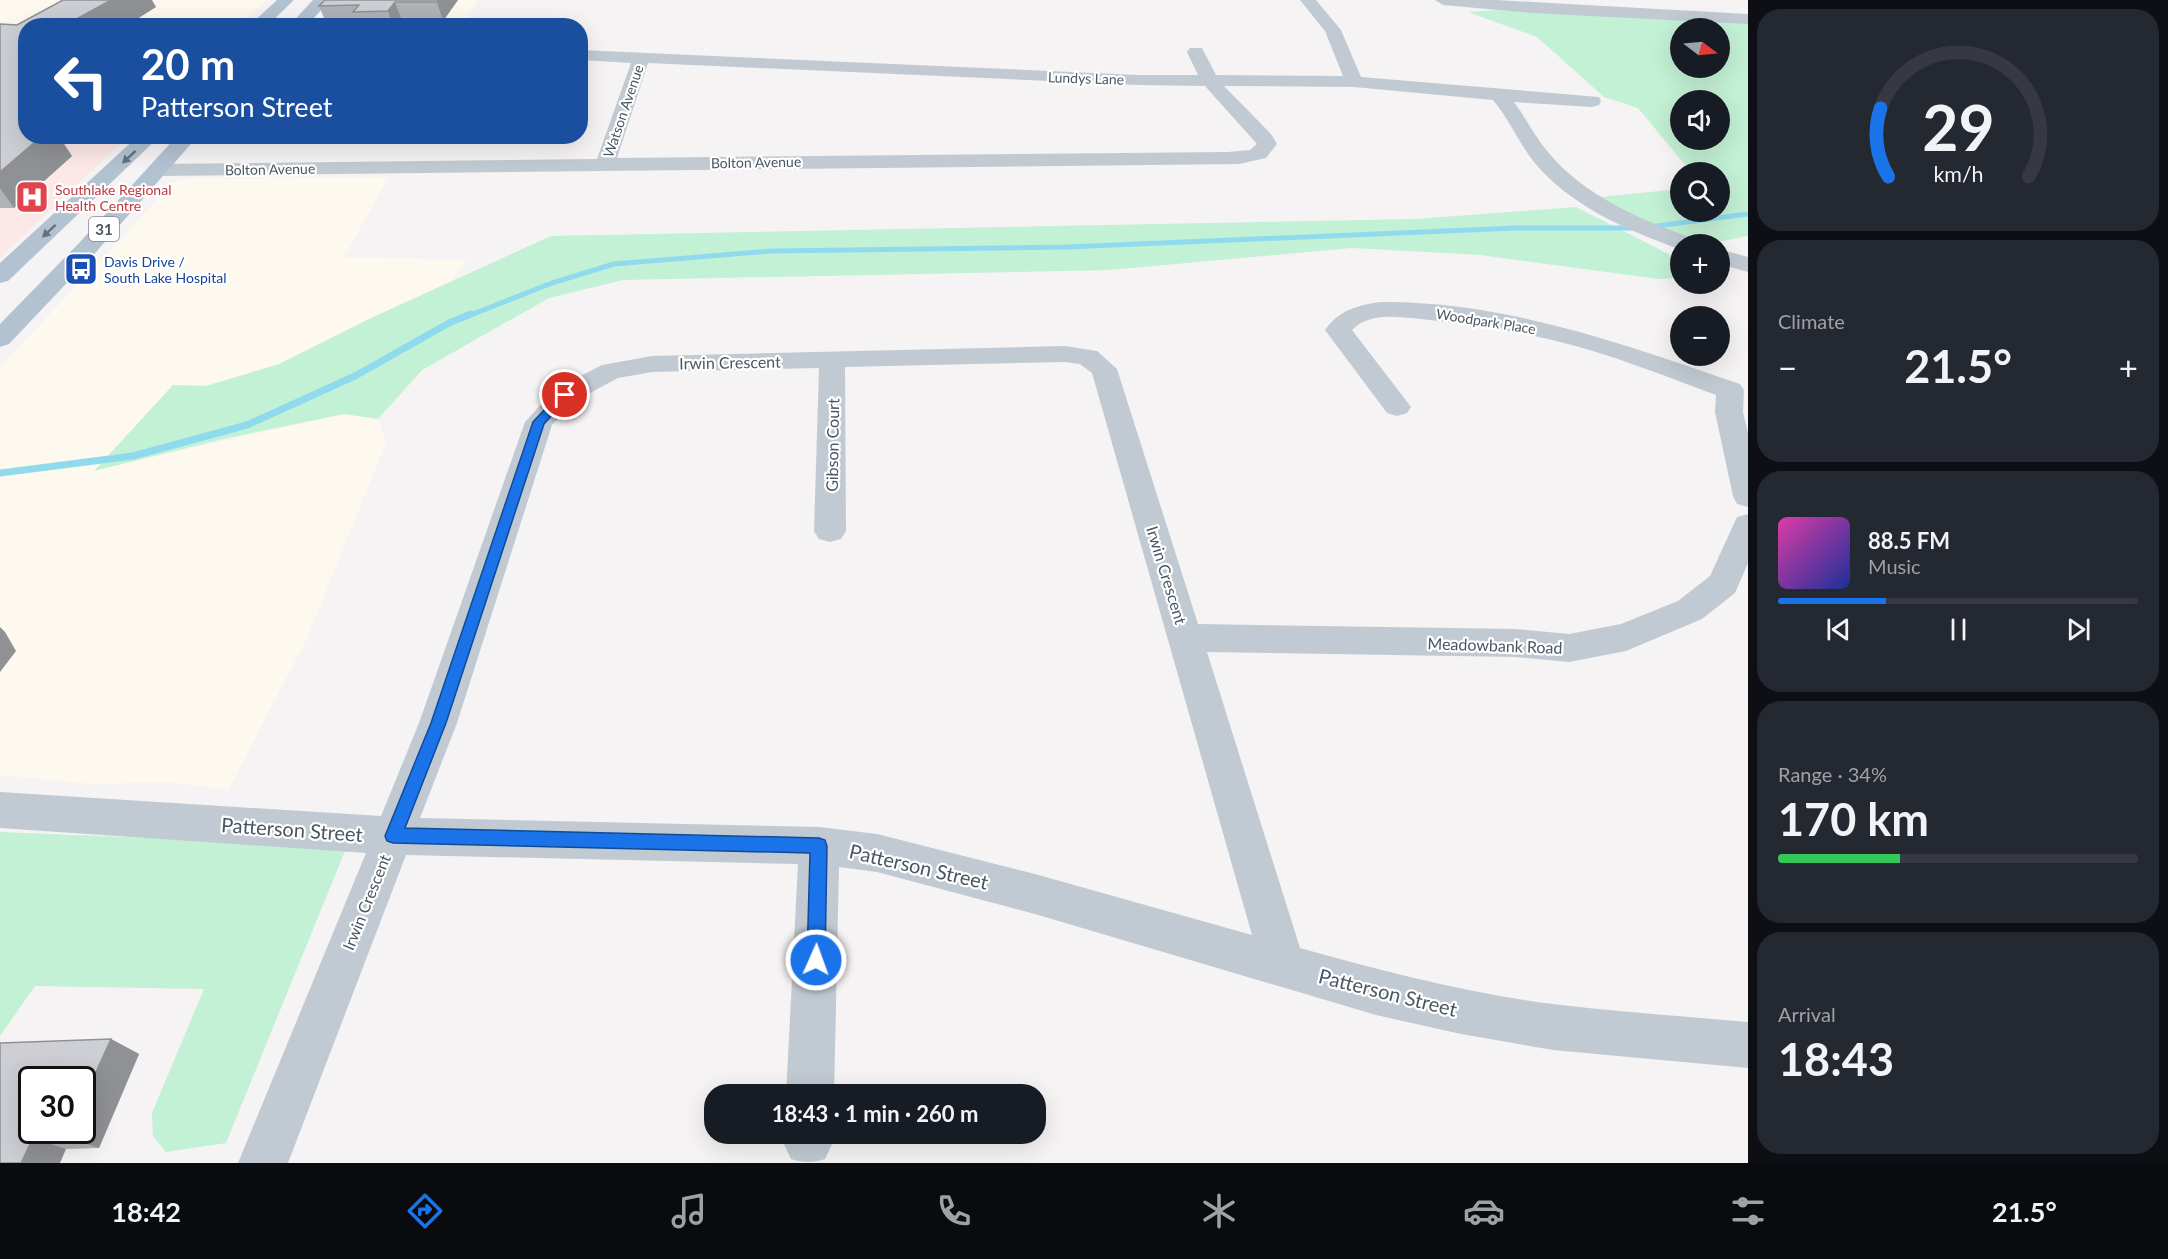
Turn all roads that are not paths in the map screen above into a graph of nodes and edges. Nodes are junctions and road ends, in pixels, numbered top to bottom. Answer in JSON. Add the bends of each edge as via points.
{"nodes":[{"id":1,"x":286,"y":0,"type":"edge"},
{"id":2,"x":322,"y":0,"type":"edge"},
{"id":3,"x":1308,"y":0,"type":"edge"},
{"id":4,"x":1443,"y":0,"type":"edge"},
{"id":5,"x":266,"y":18,"type":"edge"},
{"id":6,"x":305,"y":18,"type":"edge"},
{"id":7,"x":1748,"y":19,"type":"edge"},
{"id":8,"x":1196,"y":52,"type":"dead end"},
{"id":9,"x":588,"y":55,"type":"edge"},
{"id":10,"x":641,"y":58,"type":"junction"},
{"id":11,"x":1212,"y":82,"type":"junction"},
{"id":12,"x":1354,"y":82,"type":"junction"},
{"id":13,"x":1499,"y":95,"type":"junction"},
{"id":14,"x":1592,"y":100,"type":"dead end"},
{"id":15,"x":141,"y":144,"type":"edge"},
{"id":16,"x":181,"y":144,"type":"edge"},
{"id":17,"x":605,"y":164,"type":"junction"},
{"id":18,"x":157,"y":170,"type":"junction"},
{"id":19,"x":1670,"y":238,"type":"edge"},
{"id":20,"x":1730,"y":259,"type":"edge"},
{"id":21,"x":1748,"y":265,"type":"edge"},
{"id":22,"x":0,"y":276,"type":"edge"},
{"id":23,"x":0,"y":339,"type":"edge"},
{"id":24,"x":832,"y":360,"type":"junction"},
{"id":25,"x":1739,"y":384,"type":"edge"},
{"id":26,"x":1397,"y":407,"type":"dead end"},
{"id":27,"x":1748,"y":496,"type":"edge"},
{"id":28,"x":830,"y":531,"type":"dead end"},
{"id":29,"x":1744,"y":546,"type":"edge"},
{"id":30,"x":1186,"y":638,"type":"junction"},
{"id":31,"x":0,"y":810,"type":"edge"},
{"id":32,"x":393,"y":836,"type":"junction"},
{"id":33,"x":819,"y":846,"type":"junction"},
{"id":34,"x":1283,"y":965,"type":"junction"},
{"id":35,"x":1748,"y":1045,"type":"edge"},
{"id":36,"x":810,"y":1084,"type":"edge"},
{"id":37,"x":263,"y":1163,"type":"edge"}],
"edges":[{"from":1,"to":5,"type":"main road"},
{"from":2,"to":6,"type":"main road"},
{"from":3,"to":12,"type":"street","via":[[1333,30]]},
{"from":4,"to":7,"type":"street"},
{"from":8,"to":11,"type":"street"},
{"from":9,"to":10,"type":"street","name":"Lundys Lane"},
{"from":10,"to":11,"type":"street","name":"Lundys Lane"},
{"from":10,"to":17,"type":"street","name":"Watson Avenue"},
{"from":11,"to":12,"type":"street","name":"Lundys Lane"},
{"from":11,"to":17,"type":"street","name":"Bolton Avenue","via":[[1265,139],[1267,144],[1256,155]]},
{"from":12,"to":13,"type":"street","name":"Lundys Lane"},
{"from":13,"to":14,"type":"street","name":"Lundys Lane"},
{"from":13,"to":19,"type":"street","via":[[1542,159],[1567,181],[1616,214]]},
{"from":15,"to":22,"type":"main road","number":"31","one_way":true},
{"from":16,"to":18,"type":"main road","number":"31"},
{"from":17,"to":18,"type":"street","name":"Bolton Avenue"},
{"from":18,"to":23,"type":"main road","number":"31"},
{"from":20,"to":21,"type":"street"},
{"from":24,"to":28,"type":"street","name":"Gibson Court"},
{"from":24,"to":30,"type":"street","name":"Irwin Crescent","via":[[1065,354],[1097,362],[1108,375]]},
{"from":24,"to":32,"type":"street","name":"Irwin Crescent","via":[[652,364],[611,371],[565,395],[539,422],[438,723]]},
{"from":25,"to":26,"type":"street","name":"Woodpark Place","via":[[1536,328],[1474,317],[1378,310],[1359,313],[1344,321],[1338,330]]},
{"from":25,"to":27,"type":"street","via":[[1729,412]]},
{"from":29,"to":30,"type":"street","name":"Meadowbank Road","via":[[1723,585],[1690,610],[1626,637],[1569,648],[1516,643]]},
{"from":30,"to":34,"type":"street","name":"Irwin Crescent"},
{"from":31,"to":32,"type":"street","name":"Patterson Street"},
{"from":32,"to":33,"type":"street","name":"Patterson Street"},
{"from":32,"to":37,"type":"street","name":"Irwin Crescent"},
{"from":33,"to":34,"type":"street","name":"Patterson Street","via":[[888,856]]},
{"from":33,"to":36,"type":"street"},
{"from":34,"to":35,"type":"street","name":"Patterson Street","via":[[1376,992],[1553,1027]]}]}
